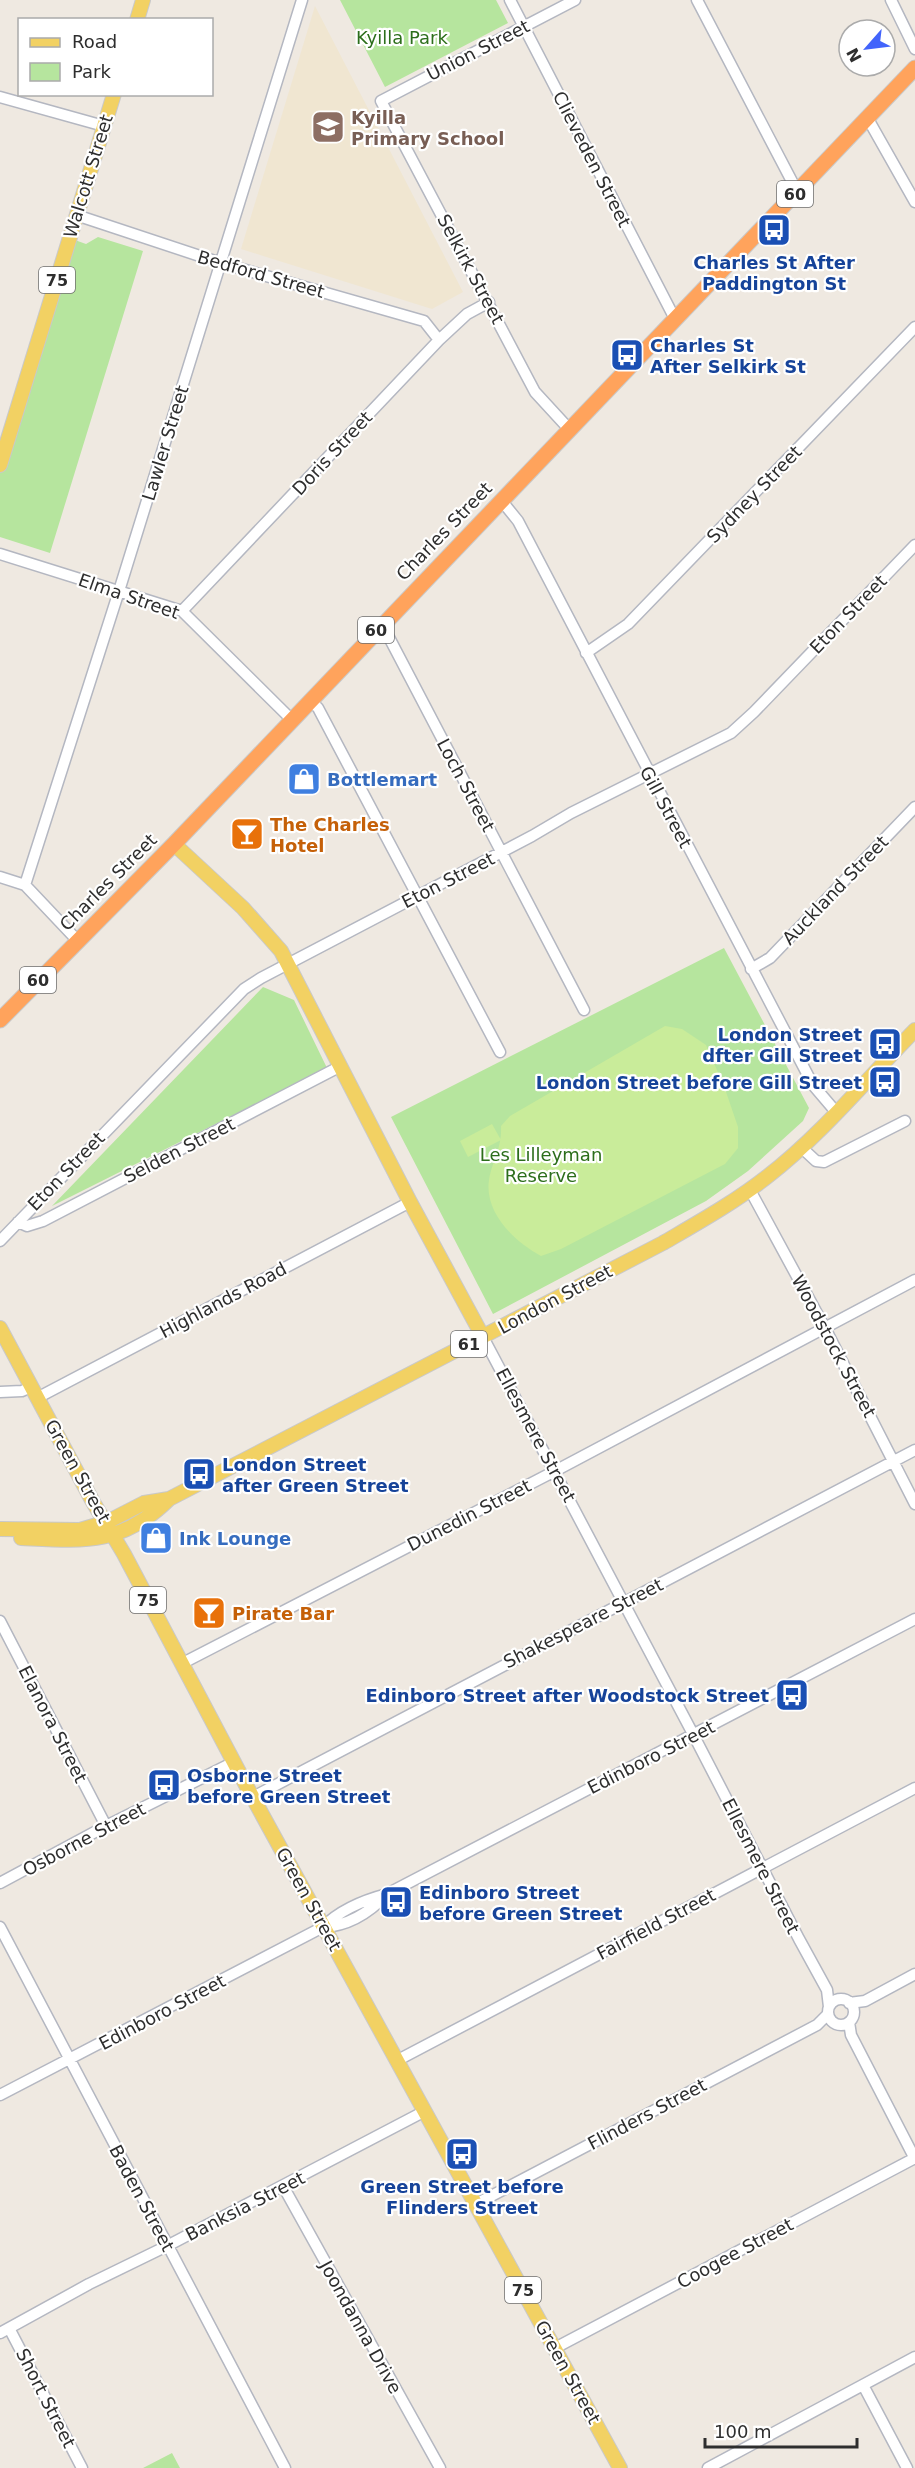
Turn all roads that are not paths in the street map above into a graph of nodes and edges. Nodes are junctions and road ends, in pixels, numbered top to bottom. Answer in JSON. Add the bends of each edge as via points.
{"nodes":[{"id":1,"x":143,"y":0,"type":"edge"},
{"id":2,"x":302,"y":0,"type":"edge"},
{"id":3,"x":510,"y":0,"type":"edge"},
{"id":4,"x":575,"y":0,"type":"edge"},
{"id":5,"x":697,"y":0,"type":"edge"},
{"id":6,"x":891,"y":0,"type":"edge"},
{"id":7,"x":138,"y":18,"type":"edge"},
{"id":8,"x":524,"y":27,"type":"junction"},
{"id":9,"x":915,"y":49,"type":"edge"},
{"id":10,"x":915,"y":68,"type":"edge"},
{"id":11,"x":113,"y":96,"type":"edge"},
{"id":12,"x":0,"y":97,"type":"edge"},
{"id":13,"x":381,"y":101,"type":"joint"},
{"id":14,"x":868,"y":119,"type":"junction"},
{"id":15,"x":104,"y":126,"type":"junction"},
{"id":16,"x":797,"y":191,"type":"junction"},
{"id":17,"x":915,"y":202,"type":"edge"},
{"id":18,"x":76,"y":215,"type":"junction"},
{"id":19,"x":221,"y":263,"type":"junction"},
{"id":20,"x":489,"y":302,"type":"junction"},
{"id":21,"x":675,"y":319,"type":"junction"},
{"id":22,"x":915,"y":327,"type":"edge"},
{"id":23,"x":439,"y":340,"type":"junction"},
{"id":24,"x":569,"y":429,"type":"junction"},
{"id":25,"x":0,"y":465,"type":"edge"},
{"id":26,"x":501,"y":500,"type":"junction"},
{"id":27,"x":915,"y":545,"type":"edge"},
{"id":28,"x":0,"y":554,"type":"edge"},
{"id":29,"x":119,"y":591,"type":"junction"},
{"id":30,"x":182,"y":611,"type":"junction"},
{"id":31,"x":382,"y":624,"type":"junction"},
{"id":32,"x":586,"y":652,"type":"junction"},
{"id":33,"x":310,"y":700,"type":"junction"},
{"id":34,"x":291,"y":719,"type":"junction"},
{"id":35,"x":649,"y":775,"type":"junction"},
{"id":36,"x":915,"y":807,"type":"edge"},
{"id":37,"x":174,"y":844,"type":"junction"},
{"id":38,"x":502,"y":852,"type":"junction"},
{"id":39,"x":0,"y":877,"type":"edge"},
{"id":40,"x":25,"y":885,"type":"junction"},
{"id":41,"x":416,"y":896,"type":"junction"},
{"id":42,"x":77,"y":940,"type":"junction"},
{"id":43,"x":288,"y":965,"type":"junction"},
{"id":44,"x":751,"y":969,"type":"junction"},
{"id":45,"x":584,"y":1010,"type":"dead end"},
{"id":46,"x":0,"y":1020,"type":"edge"},
{"id":47,"x":915,"y":1030,"type":"edge"},
{"id":48,"x":500,"y":1052,"type":"dead end"},
{"id":49,"x":339,"y":1067,"type":"junction"},
{"id":50,"x":836,"y":1112,"type":"junction"},
{"id":51,"x":905,"y":1121,"type":"dead end"},
{"id":52,"x":802,"y":1148,"type":"junction"},
{"id":53,"x":750,"y":1190,"type":"junction"},
{"id":54,"x":410,"y":1202,"type":"junction"},
{"id":55,"x":18,"y":1222,"type":"junction"},
{"id":56,"x":0,"y":1241,"type":"edge"},
{"id":57,"x":915,"y":1280,"type":"edge"},
{"id":58,"x":0,"y":1328,"type":"edge"},
{"id":59,"x":825,"y":1328,"type":"junction"},
{"id":60,"x":483,"y":1337,"type":"junction"},
{"id":61,"x":0,"y":1392,"type":"edge"},
{"id":62,"x":34,"y":1392,"type":"junction"},
{"id":63,"x":915,"y":1450,"type":"edge"},
{"id":64,"x":893,"y":1461,"type":"junction"},
{"id":65,"x":555,"y":1471,"type":"junction"},
{"id":66,"x":169,"y":1499,"type":"junction"},
{"id":67,"x":915,"y":1504,"type":"edge"},
{"id":68,"x":106,"y":1522,"type":"junction"},
{"id":69,"x":0,"y":1529,"type":"edge"},
{"id":70,"x":114,"y":1535,"type":"junction"},
{"id":71,"x":0,"y":1538,"type":"edge"},
{"id":72,"x":624,"y":1602,"type":"junction"},
{"id":73,"x":915,"y":1620,"type":"edge"},
{"id":74,"x":0,"y":1621,"type":"edge"},
{"id":75,"x":181,"y":1664,"type":"junction"},
{"id":76,"x":693,"y":1734,"type":"junction"},
{"id":77,"x":234,"y":1762,"type":"junction"},
{"id":78,"x":915,"y":1788,"type":"edge"},
{"id":79,"x":253,"y":1797,"type":"junction"},
{"id":80,"x":106,"y":1826,"type":"junction"},
{"id":81,"x":763,"y":1868,"type":"junction"},
{"id":82,"x":0,"y":1883,"type":"edge"},
{"id":83,"x":323,"y":1927,"type":"junction"},
{"id":84,"x":0,"y":1928,"type":"edge"},
{"id":85,"x":915,"y":1974,"type":"edge"},
{"id":86,"x":827,"y":1990,"type":"junction"},
{"id":87,"x":845,"y":2001,"type":"junction"},
{"id":88,"x":865,"y":2001,"type":"junction"},
{"id":89,"x":839,"y":2018,"type":"junction"},
{"id":90,"x":69,"y":2060,"type":"junction"},
{"id":91,"x":398,"y":2060,"type":"junction"},
{"id":92,"x":0,"y":2095,"type":"edge"},
{"id":93,"x":426,"y":2112,"type":"junction"},
{"id":94,"x":915,"y":2158,"type":"edge"},
{"id":95,"x":283,"y":2186,"type":"junction"},
{"id":96,"x":476,"y":2204,"type":"junction"},
{"id":97,"x":167,"y":2246,"type":"junction"},
{"id":98,"x":5,"y":2331,"type":"edge"},
{"id":99,"x":555,"y":2348,"type":"junction"},
{"id":100,"x":915,"y":2357,"type":"edge"},
{"id":101,"x":863,"y":2385,"type":"junction"},
{"id":102,"x":725,"y":2464,"type":"edge"},
{"id":103,"x":82,"y":2468,"type":"edge"},
{"id":104,"x":285,"y":2468,"type":"edge"},
{"id":105,"x":440,"y":2468,"type":"edge"},
{"id":106,"x":620,"y":2468,"type":"edge"},
{"id":107,"x":708,"y":2468,"type":"edge"},
{"id":108,"x":907,"y":2468,"type":"edge"}],
"edges":[{"from":1,"to":7,"type":"main road"},
{"from":2,"to":19,"type":"street","name":"Lawler Street"},
{"from":3,"to":8,"type":"street","name":"Clieveden Street"},
{"from":4,"to":8,"type":"street","name":"Union Street"},
{"from":5,"to":16,"type":"street"},
{"from":6,"to":9,"type":"street"},
{"from":8,"to":13,"type":"street","name":"Union Street"},
{"from":8,"to":21,"type":"street","name":"Clieveden Street"},
{"from":10,"to":14,"type":"highway","name":"Charles Street","number":"60"},
{"from":11,"to":15,"type":"main road","name":"Walcott Street","number":"75"},
{"from":12,"to":15,"type":"street"},
{"from":13,"to":20,"type":"street","name":"Selkirk Street"},
{"from":14,"to":16,"type":"highway","name":"Charles Street","number":"60"},
{"from":14,"to":17,"type":"street"},
{"from":15,"to":18,"type":"main road","name":"Walcott Street","number":"75"},
{"from":16,"to":21,"type":"highway","name":"Charles Street","number":"60"},
{"from":18,"to":19,"type":"street","name":"Bedford Street"},
{"from":18,"to":25,"type":"main road","name":"Walcott Street","number":"75"},
{"from":19,"to":23,"type":"street","name":"Bedford Street","via":[[424,321]]},
{"from":19,"to":29,"type":"street","name":"Lawler Street"},
{"from":20,"to":23,"type":"street","name":"Doris Street","via":[[466,314]]},
{"from":20,"to":24,"type":"street","name":"Selkirk Street","via":[[535,392]]},
{"from":21,"to":24,"type":"highway","name":"Charles Street","number":"60"},
{"from":22,"to":32,"type":"street","name":"Sydney Street","via":[[628,624]]},
{"from":23,"to":30,"type":"street","name":"Doris Street"},
{"from":24,"to":26,"type":"highway","name":"Charles Street","number":"60"},
{"from":26,"to":31,"type":"highway","name":"Charles Street","number":"60"},
{"from":26,"to":32,"type":"street","name":"Gill Street","via":[[518,521]]},
{"from":27,"to":35,"type":"street","name":"Eton Street","via":[[730,733]]},
{"from":28,"to":29,"type":"street","name":"Elma Street"},
{"from":29,"to":30,"type":"street","name":"Elma Street"},
{"from":29,"to":40,"type":"street","name":"Lawler Street"},
{"from":30,"to":34,"type":"street","name":"Elma Street"},
{"from":31,"to":33,"type":"highway","name":"Charles Street","number":"60"},
{"from":31,"to":38,"type":"street","name":"Loch Street"},
{"from":32,"to":35,"type":"street","name":"Gill Street"},
{"from":33,"to":34,"type":"highway","name":"Charles Street","number":"60"},
{"from":33,"to":41,"type":"street","via":[[318,708]]},
{"from":34,"to":37,"type":"highway","name":"Charles Street","number":"60"},
{"from":35,"to":38,"type":"street","name":"Eton Street"},
{"from":35,"to":44,"type":"street","name":"Gill Street"},
{"from":36,"to":44,"type":"street","name":"Auckland Street","via":[[770,957]]},
{"from":37,"to":42,"type":"highway","name":"Charles Street","number":"60"},
{"from":37,"to":43,"type":"main road","name":"Ellesmere Street","via":[[243,908],[275,943]]},
{"from":38,"to":41,"type":"street","name":"Eton Street"},
{"from":38,"to":45,"type":"street","name":"Loch Street"},
{"from":39,"to":40,"type":"street"},
{"from":40,"to":42,"type":"street"},
{"from":41,"to":43,"type":"street","name":"Eton Street"},
{"from":41,"to":48,"type":"street"},
{"from":42,"to":46,"type":"highway","name":"Charles Street","number":"60"},
{"from":43,"to":49,"type":"main road","name":"Ellesmere Street"},
{"from":43,"to":55,"type":"street","name":"Eton Street","via":[[232,999]]},
{"from":44,"to":50,"type":"street","name":"Gill Street","via":[[813,1085]]},
{"from":47,"to":50,"type":"main road","name":"London Street","number":"61"},
{"from":49,"to":54,"type":"main road","name":"Ellesmere Street"},
{"from":49,"to":55,"type":"street","name":"Selden Street","via":[[43,1221],[27,1226]]},
{"from":50,"to":52,"type":"main road","name":"London Street","number":"61"},
{"from":51,"to":52,"type":"street","via":[[824,1162],[816,1161]]},
{"from":52,"to":53,"type":"main road","name":"London Street","number":"61"},
{"from":53,"to":59,"type":"street","name":"Woodstock Street"},
{"from":53,"to":60,"type":"main road","name":"London Street","number":"61","via":[[663,1243]]},
{"from":54,"to":60,"type":"main road","name":"Ellesmere Street"},
{"from":54,"to":62,"type":"street","name":"Highlands Road"},
{"from":55,"to":56,"type":"street","name":"Eton Street"},
{"from":57,"to":59,"type":"street","name":"Dunedin Street"},
{"from":58,"to":62,"type":"main road","name":"Green Street","number":"75"},
{"from":59,"to":64,"type":"street","name":"Woodstock Street"},
{"from":59,"to":65,"type":"street","name":"Dunedin Street"},
{"from":60,"to":65,"type":"street","name":"Ellesmere Street"},
{"from":60,"to":66,"type":"main road","name":"London Street","number":"61"},
{"from":61,"to":62,"type":"street","name":"Highlands Road"},
{"from":62,"to":68,"type":"main road","name":"Green Street","number":"75"},
{"from":63,"to":64,"type":"street","name":"Shakespeare Street"},
{"from":64,"to":67,"type":"street","name":"Woodstock Street"},
{"from":64,"to":72,"type":"street","name":"Shakespeare Street"},
{"from":65,"to":72,"type":"street","name":"Ellesmere Street"},
{"from":65,"to":75,"type":"street","name":"Dunedin Street"},
{"from":66,"to":68,"type":"main road","name":"London Street","number":"61","via":[[144,1503]]},
{"from":66,"to":70,"type":"main road","name":"London Street","number":"61","via":[[152,1516]]},
{"from":68,"to":69,"type":"main road","name":"London Street","number":"61","via":[[80,1530]]},
{"from":68,"to":70,"type":"main road","name":"Green Street","number":"75"},
{"from":70,"to":71,"type":"main road","name":"London Street","number":"61","via":[[75,1541]]},
{"from":70,"to":75,"type":"main road","name":"Green Street","number":"75"},
{"from":72,"to":76,"type":"street","name":"Ellesmere Street"},
{"from":72,"to":79,"type":"street","name":"Shakespeare Street"},
{"from":73,"to":76,"type":"street","name":"Edinboro Street"},
{"from":74,"to":80,"type":"street","name":"Elanora Street"},
{"from":75,"to":77,"type":"main road","name":"Green Street","number":"75"},
{"from":76,"to":81,"type":"street","name":"Ellesmere Street"},
{"from":76,"to":83,"type":"street","name":"Edinboro Street","via":[[387,1894],[374,1908],[339,1926]]},
{"from":77,"to":79,"type":"main road","name":"Green Street","number":"75"},
{"from":77,"to":80,"type":"street","name":"Osborne Street"},
{"from":78,"to":81,"type":"street","name":"Fairfield Street"},
{"from":79,"to":83,"type":"main road","name":"Green Street","number":"75"},
{"from":80,"to":82,"type":"street","name":"Osborne Street"},
{"from":81,"to":86,"type":"street","name":"Ellesmere Street"},
{"from":81,"to":91,"type":"street","name":"Fairfield Street"},
{"from":83,"to":90,"type":"street","name":"Edinboro Street"},
{"from":83,"to":91,"type":"main road","name":"Green Street","number":"75"},
{"from":84,"to":90,"type":"street","name":"Baden Street"},
{"from":85,"to":88,"type":"street"},
{"from":86,"to":87,"type":"street","name":"Ellesmere Street"},
{"from":86,"to":89,"type":"street","name":"Ellesmere Street"},
{"from":87,"to":88,"type":"street"},
{"from":87,"to":89,"type":"street","via":[[854,2010]]},
{"from":87,"to":89,"type":"street","via":[[833,2001]]},
{"from":88,"to":89,"type":"street"},
{"from":89,"to":94,"type":"street"},
{"from":89,"to":96,"type":"street","name":"Flinders Street","via":[[818,2025]]},
{"from":90,"to":92,"type":"street","name":"Edinboro Street"},
{"from":90,"to":97,"type":"street","name":"Baden Street"},
{"from":91,"to":93,"type":"main road","name":"Green Street","number":"75"},
{"from":93,"to":95,"type":"street","name":"Banksia Street"},
{"from":93,"to":96,"type":"main road","name":"Green Street","number":"75"},
{"from":94,"to":99,"type":"street","name":"Coogee Street"},
{"from":95,"to":97,"type":"street","name":"Banksia Street"},
{"from":95,"to":105,"type":"street","name":"Joondanna Drive"},
{"from":96,"to":99,"type":"main road","name":"Green Street","number":"75"},
{"from":97,"to":98,"type":"street","name":"Banksia Street"},
{"from":97,"to":104,"type":"street","name":"Baden Street"},
{"from":98,"to":103,"type":"street","name":"Short Street"},
{"from":99,"to":106,"type":"main road","name":"Green Street","number":"75"},
{"from":100,"to":101,"type":"street"},
{"from":101,"to":102,"type":"street"},
{"from":101,"to":108,"type":"street"},
{"from":102,"to":107,"type":"street"}]}
